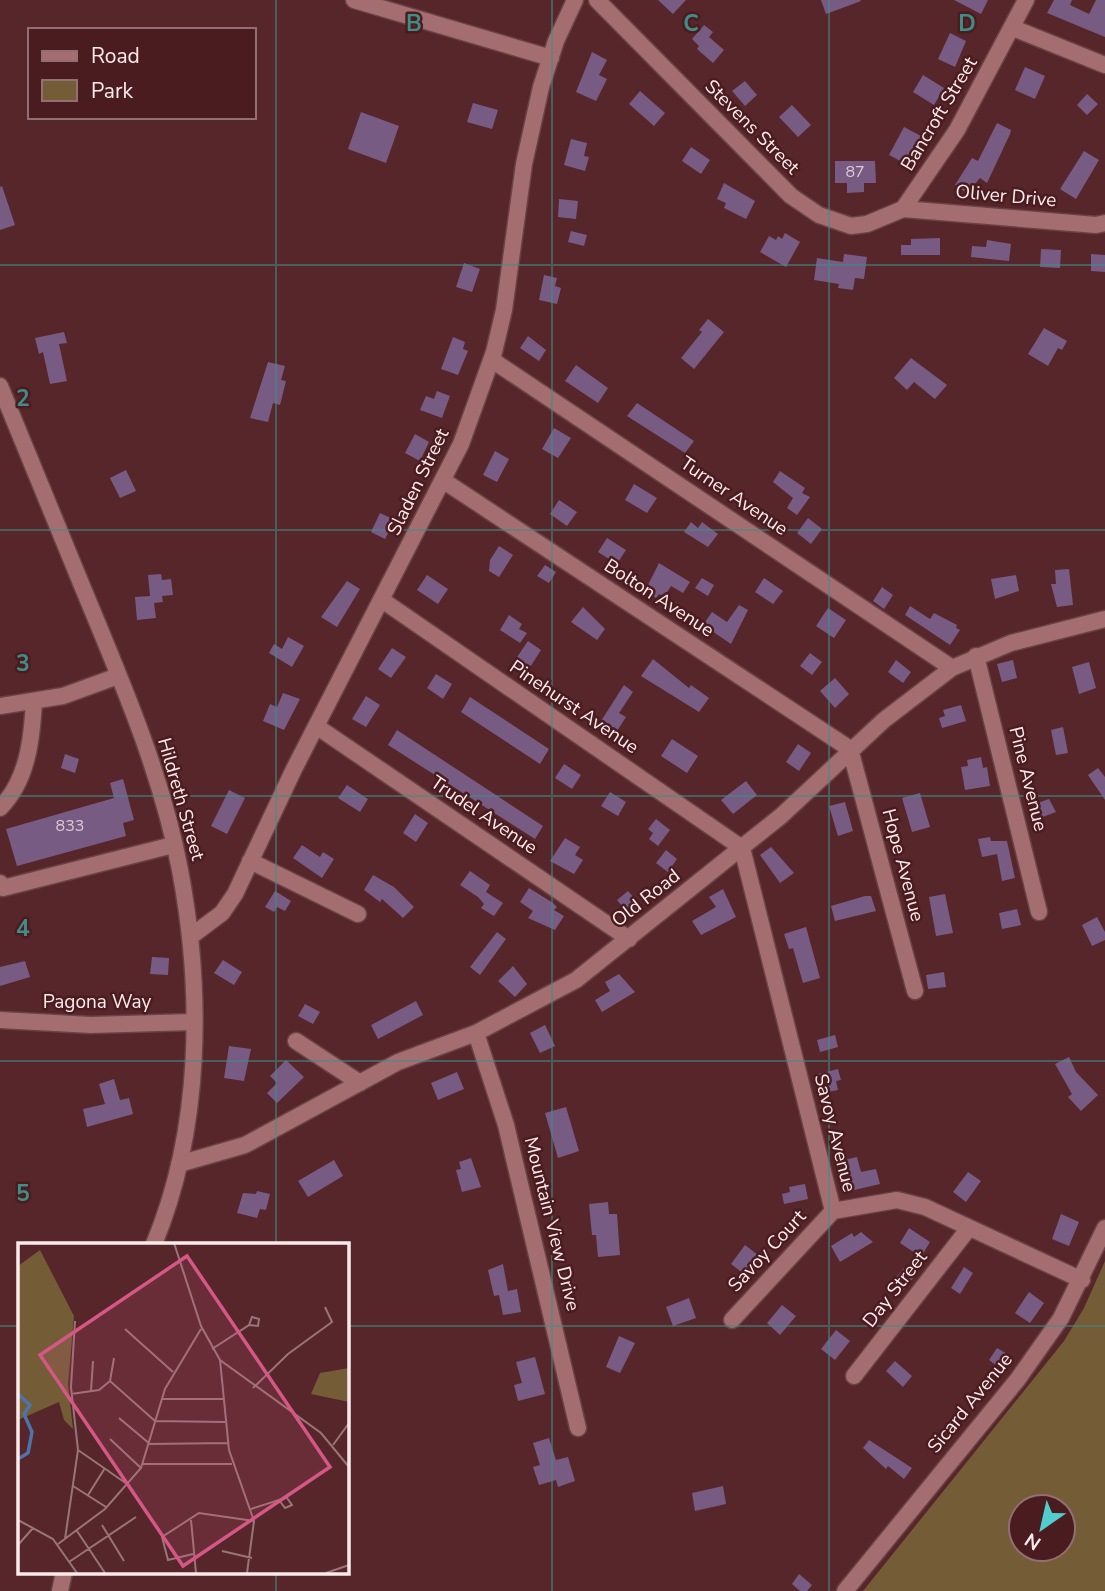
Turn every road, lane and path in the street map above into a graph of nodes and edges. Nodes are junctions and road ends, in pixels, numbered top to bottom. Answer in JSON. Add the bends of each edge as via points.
{"nodes":[{"id":1,"x":354,"y":0,"type":"edge"},
{"id":2,"x":575,"y":0,"type":"edge"},
{"id":3,"x":597,"y":0,"type":"edge"},
{"id":4,"x":1026,"y":0,"type":"edge"},
{"id":5,"x":377,"y":3,"type":"edge"},
{"id":6,"x":1013,"y":28,"type":"junction"},
{"id":7,"x":551,"y":58,"type":"junction"},
{"id":8,"x":1105,"y":65,"type":"edge"},
{"id":9,"x":903,"y":209,"type":"junction"},
{"id":10,"x":1105,"y":223,"type":"edge"},
{"id":11,"x":492,"y":360,"type":"junction"},
{"id":12,"x":0,"y":386,"type":"edge"},
{"id":13,"x":444,"y":481,"type":"junction"},
{"id":14,"x":382,"y":600,"type":"junction"},
{"id":15,"x":1105,"y":619,"type":"edge"},
{"id":16,"x":976,"y":656,"type":"junction"},
{"id":17,"x":952,"y":668,"type":"junction"},
{"id":18,"x":118,"y":676,"type":"junction"},
{"id":19,"x":34,"y":701,"type":"junction"},
{"id":20,"x":0,"y":706,"type":"edge"},
{"id":21,"x":316,"y":726,"type":"junction"},
{"id":22,"x":850,"y":749,"type":"junction"},
{"id":23,"x":0,"y":808,"type":"edge"},
{"id":24,"x":173,"y":845,"type":"junction"},
{"id":25,"x":742,"y":848,"type":"junction"},
{"id":26,"x":250,"y":861,"type":"junction"},
{"id":27,"x":0,"y":883,"type":"edge"},
{"id":28,"x":1039,"y":912,"type":"dead end"},
{"id":29,"x":358,"y":914,"type":"dead end"},
{"id":30,"x":190,"y":937,"type":"junction"},
{"id":31,"x":629,"y":939,"type":"junction"},
{"id":32,"x":915,"y":991,"type":"dead end"},
{"id":33,"x":0,"y":1020,"type":"edge"},
{"id":34,"x":193,"y":1022,"type":"junction"},
{"id":35,"x":476,"y":1033,"type":"junction"},
{"id":36,"x":296,"y":1041,"type":"dead end"},
{"id":37,"x":359,"y":1083,"type":"junction"},
{"id":38,"x":179,"y":1164,"type":"junction"},
{"id":39,"x":833,"y":1211,"type":"junction"},
{"id":40,"x":970,"y":1228,"type":"junction"},
{"id":41,"x":1105,"y":1228,"type":"edge"},
{"id":42,"x":155,"y":1243,"type":"edge"},
{"id":43,"x":1082,"y":1280,"type":"junction"},
{"id":44,"x":732,"y":1320,"type":"dead end"},
{"id":45,"x":854,"y":1376,"type":"dead end"},
{"id":46,"x":578,"y":1428,"type":"dead end"},
{"id":47,"x":845,"y":1591,"type":"edge"}],
"edges":[{"from":1,"to":5,"type":"street"},
{"from":2,"to":7,"type":"street","name":"Sladen Street"},
{"from":3,"to":9,"type":"street","name":"Stevens Street","via":[[805,207],[851,226]]},
{"from":4,"to":6,"type":"street","name":"Bancroft Street"},
{"from":5,"to":7,"type":"street"},
{"from":6,"to":8,"type":"street"},
{"from":6,"to":9,"type":"street","name":"Bancroft Street","via":[[957,130]]},
{"from":7,"to":11,"type":"street","name":"Sladen Street","via":[[524,164],[504,310]]},
{"from":9,"to":10,"type":"street","name":"Oliver Drive"},
{"from":11,"to":13,"type":"street","name":"Sladen Street"},
{"from":11,"to":17,"type":"street","name":"Turner Avenue"},
{"from":12,"to":18,"type":"street","name":"Hildreth Street"},
{"from":13,"to":14,"type":"street","name":"Sladen Street"},
{"from":13,"to":22,"type":"street","name":"Bolton Avenue"},
{"from":14,"to":21,"type":"street","name":"Sladen Street"},
{"from":14,"to":25,"type":"street","name":"Pinehurst Avenue"},
{"from":15,"to":16,"type":"street","name":"Old Road"},
{"from":16,"to":17,"type":"street","name":"Old Road"},
{"from":16,"to":28,"type":"street","name":"Pine Avenue"},
{"from":17,"to":22,"type":"street","name":"Old Road"},
{"from":18,"to":19,"type":"street"},
{"from":18,"to":24,"type":"street","name":"Hildreth Street"},
{"from":19,"to":20,"type":"street"},
{"from":19,"to":23,"type":"street","via":[[31,750]]},
{"from":21,"to":26,"type":"street","name":"Sladen Street"},
{"from":21,"to":31,"type":"street","name":"Trudel Avenue"},
{"from":22,"to":25,"type":"street","name":"Old Road"},
{"from":22,"to":32,"type":"street","name":"Hope Avenue"},
{"from":24,"to":27,"type":"street","via":[[3,888]]},
{"from":24,"to":30,"type":"street","name":"Hildreth Street"},
{"from":25,"to":31,"type":"street","name":"Old Road"},
{"from":25,"to":39,"type":"street","name":"Savoy Avenue"},
{"from":26,"to":29,"type":"street"},
{"from":26,"to":30,"type":"street","name":"Sladen Street","via":[[222,913]]},
{"from":30,"to":34,"type":"street","name":"Hildreth Street"},
{"from":31,"to":35,"type":"street","name":"Old Road","via":[[576,980]]},
{"from":33,"to":34,"type":"street","name":"Pagona Way","via":[[91,1025]]},
{"from":34,"to":38,"type":"street","name":"Hildreth Street","via":[[189,1116]]},
{"from":35,"to":37,"type":"street","name":"Old Road","via":[[414,1054]]},
{"from":35,"to":46,"type":"street","name":"Mountain View Drive","via":[[506,1125]]},
{"from":36,"to":37,"type":"street"},
{"from":37,"to":38,"type":"street","name":"Old Road","via":[[244,1145]]},
{"from":38,"to":42,"type":"street","name":"Hildreth Street"},
{"from":39,"to":40,"type":"street","name":"Savoy Avenue","via":[[897,1200]]},
{"from":39,"to":44,"type":"street","name":"Savoy Court"},
{"from":40,"to":43,"type":"street","name":"Savoy Avenue"},
{"from":40,"to":45,"type":"street","name":"Day Street"},
{"from":41,"to":43,"type":"street","name":"Sicard Avenue"},
{"from":43,"to":47,"type":"street","name":"Sicard Avenue","via":[[1018,1379]]}]}
